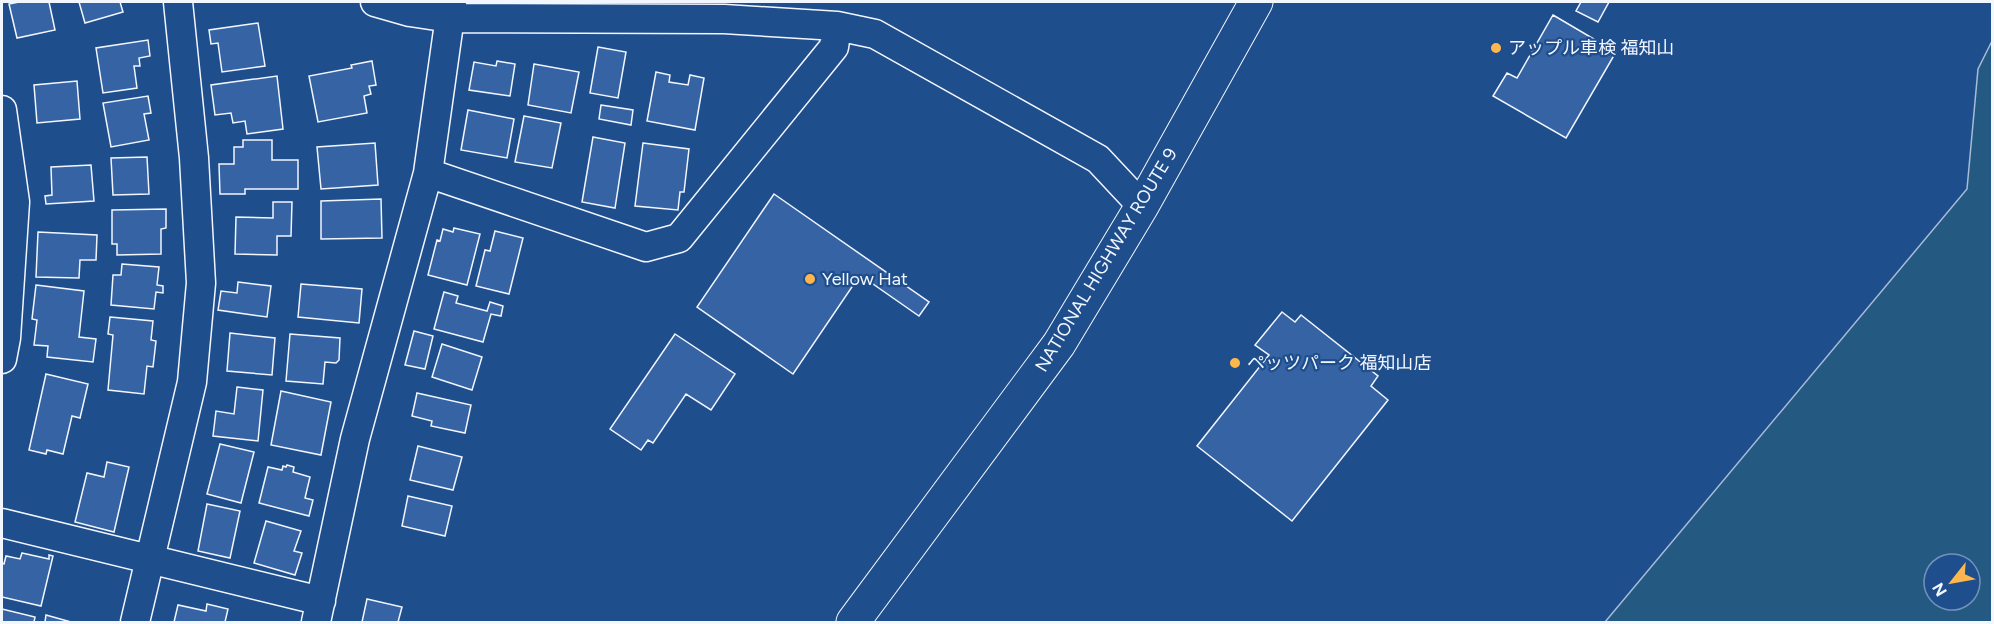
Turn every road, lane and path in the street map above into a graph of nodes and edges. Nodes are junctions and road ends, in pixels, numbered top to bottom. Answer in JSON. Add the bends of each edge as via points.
{"nodes":[{"id":1,"x":178,"y":2,"type":"edge"},
{"id":2,"x":375,"y":2,"type":"edge"},
{"id":3,"x":1256,"y":2,"type":"edge"},
{"id":4,"x":451,"y":10,"type":"edge"},
{"id":5,"x":724,"y":10,"type":"edge"},
{"id":6,"x":837,"y":26,"type":"junction"},
{"id":7,"x":2,"y":110,"type":"edge"},
{"id":8,"x":428,"y":173,"type":"junction"},
{"id":9,"x":1142,"y":206,"type":"junction"},
{"id":10,"x":2,"y":359,"type":"edge"},
{"id":11,"x":2,"y":523,"type":"edge"},
{"id":12,"x":150,"y":559,"type":"junction"},
{"id":13,"x":319,"y":612,"type":"edge"},
{"id":14,"x":135,"y":622,"type":"edge"},
{"id":15,"x":853,"y":622,"type":"edge"}],
"edges":[{"from":1,"to":12,"type":"street","via":[[195,158],[201,283],[192,382]]},
{"from":2,"to":4,"type":"street","via":[[410,12]]},
{"from":3,"to":9,"type":"highway","name":"NATIONAL HIGHWAY ROUTE 9"},
{"from":4,"to":5,"type":"street"},
{"from":4,"to":8,"type":"street"},
{"from":5,"to":6,"type":"street"},
{"from":6,"to":8,"type":"street","via":[[834,47],[679,238],[646,247]]},
{"from":6,"to":9,"type":"street","via":[[875,34],[1098,159]]},
{"from":7,"to":10,"type":"street","via":[[15,202]]},
{"from":8,"to":13,"type":"street","via":[[355,439]]},
{"from":9,"to":15,"type":"highway","name":"NATIONAL HIGHWAY ROUTE 9","via":[[1059,344]]},
{"from":11,"to":12,"type":"street"},
{"from":12,"to":13,"type":"street"},
{"from":12,"to":14,"type":"street"}]}
